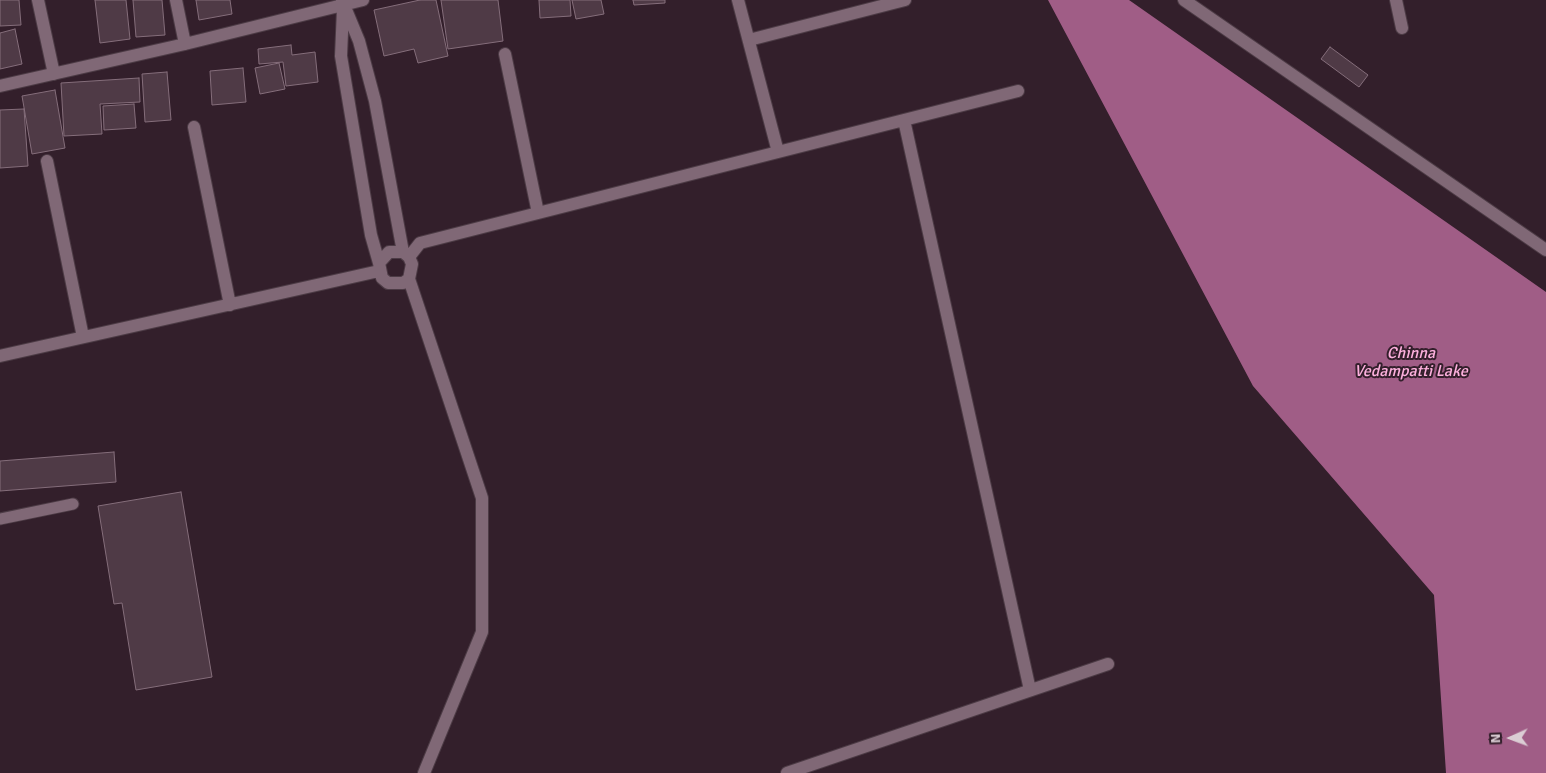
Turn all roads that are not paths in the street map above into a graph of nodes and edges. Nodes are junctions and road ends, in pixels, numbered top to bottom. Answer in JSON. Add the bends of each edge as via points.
{"nodes":[{"id":1,"x":38,"y":0,"type":"edge"},
{"id":2,"x":176,"y":0,"type":"edge"},
{"id":3,"x":363,"y":0,"type":"edge"},
{"id":4,"x":738,"y":0,"type":"edge"},
{"id":5,"x":905,"y":0,"type":"edge"},
{"id":6,"x":1184,"y":0,"type":"edge"},
{"id":7,"x":1396,"y":0,"type":"edge"},
{"id":8,"x":343,"y":2,"type":"edge"},
{"id":9,"x":1402,"y":28,"type":"dead end"},
{"id":10,"x":749,"y":40,"type":"junction"},
{"id":11,"x":185,"y":44,"type":"junction"},
{"id":12,"x":506,"y":54,"type":"dead end"},
{"id":13,"x":54,"y":74,"type":"junction"},
{"id":14,"x":0,"y":86,"type":"edge"},
{"id":15,"x":1018,"y":91,"type":"dead end"},
{"id":16,"x":904,"y":120,"type":"junction"},
{"id":17,"x":194,"y":127,"type":"dead end"},
{"id":18,"x":778,"y":152,"type":"junction"},
{"id":19,"x":47,"y":160,"type":"dead end"},
{"id":20,"x":538,"y":213,"type":"junction"},
{"id":21,"x":1546,"y":250,"type":"edge"},
{"id":22,"x":406,"y":255,"type":"junction"},
{"id":23,"x":379,"y":267,"type":"junction"},
{"id":24,"x":409,"y":279,"type":"junction"},
{"id":25,"x":230,"y":305,"type":"junction"},
{"id":26,"x":83,"y":338,"type":"junction"},
{"id":27,"x":0,"y":356,"type":"edge"},
{"id":28,"x":73,"y":504,"type":"dead end"},
{"id":29,"x":0,"y":519,"type":"edge"},
{"id":30,"x":1108,"y":664,"type":"dead end"},
{"id":31,"x":1030,"y":690,"type":"junction"},
{"id":32,"x":424,"y":773,"type":"edge"},
{"id":33,"x":787,"y":773,"type":"edge"}],
"edges":[{"from":1,"to":13,"type":"street"},
{"from":2,"to":11,"type":"street"},
{"from":3,"to":8,"type":"street"},
{"from":4,"to":10,"type":"street"},
{"from":5,"to":10,"type":"street"},
{"from":6,"to":21,"type":"street"},
{"from":7,"to":9,"type":"street"},
{"from":8,"to":11,"type":"street"},
{"from":8,"to":22,"type":"street","via":[[359,41],[375,101]]},
{"from":8,"to":23,"type":"street","via":[[341,56]]},
{"from":10,"to":18,"type":"street"},
{"from":11,"to":13,"type":"street"},
{"from":12,"to":20,"type":"street"},
{"from":13,"to":14,"type":"street"},
{"from":15,"to":16,"type":"street"},
{"from":16,"to":18,"type":"street"},
{"from":16,"to":31,"type":"street"},
{"from":17,"to":25,"type":"street"},
{"from":18,"to":20,"type":"street"},
{"from":19,"to":26,"type":"street"},
{"from":20,"to":22,"type":"street","via":[[420,243]]},
{"from":22,"to":23,"type":"street","via":[[389,252]]},
{"from":22,"to":24,"type":"street","via":[[412,272]]},
{"from":23,"to":24,"type":"street","via":[[388,283],[403,284]]},
{"from":23,"to":25,"type":"street"},
{"from":24,"to":32,"type":"street","via":[[482,498],[482,632]]},
{"from":25,"to":26,"type":"street"},
{"from":26,"to":27,"type":"street"},
{"from":28,"to":29,"type":"lane"},
{"from":30,"to":31,"type":"street"},
{"from":31,"to":33,"type":"street"}]}
